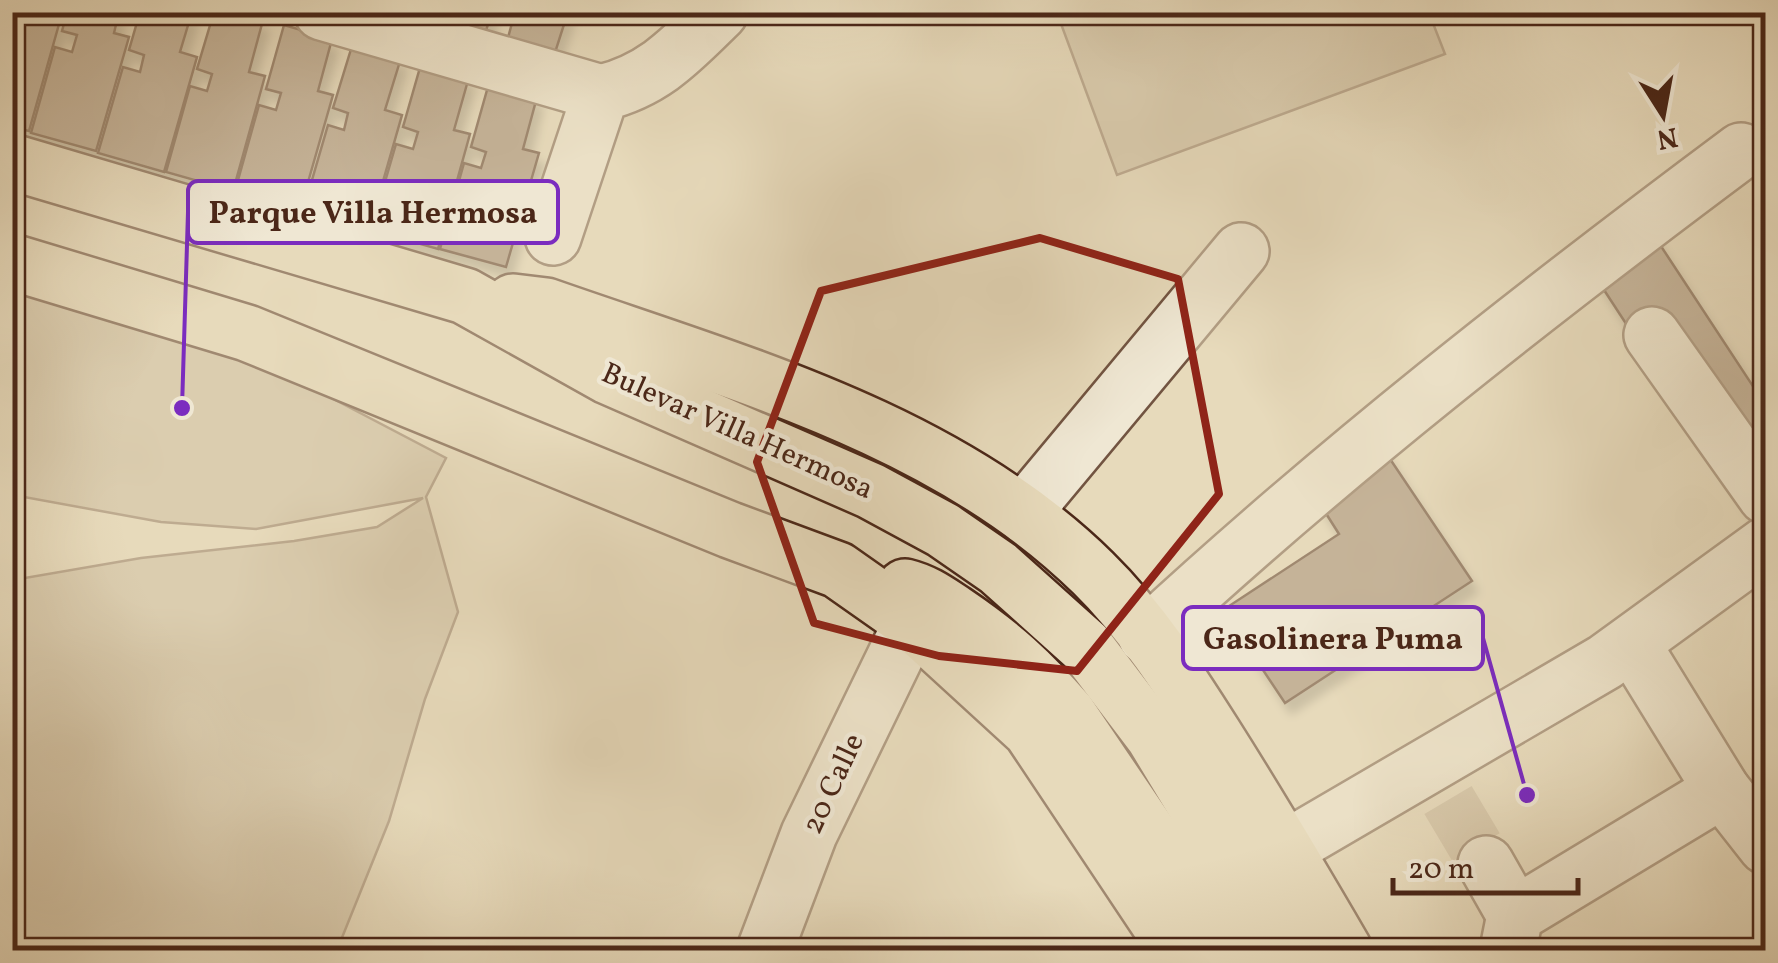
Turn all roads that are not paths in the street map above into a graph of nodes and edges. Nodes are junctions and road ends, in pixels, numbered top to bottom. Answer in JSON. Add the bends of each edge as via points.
{"nodes":[{"id":1,"x":322,"y":12,"type":"edge"},
{"id":2,"x":720,"y":12,"type":"edge"},
{"id":3,"x":601,"y":93,"type":"junction"},
{"id":4,"x":1741,"y":151,"type":"dead end"},
{"id":5,"x":12,"y":162,"type":"edge"},
{"id":6,"x":553,"y":236,"type":"dead end"},
{"id":7,"x":1241,"y":250,"type":"dead end"},
{"id":8,"x":12,"y":262,"type":"edge"},
{"id":9,"x":485,"y":306,"type":"junction"},
{"id":10,"x":1652,"y":335,"type":"dead end"},
{"id":11,"x":1766,"y":496,"type":"edge"},
{"id":12,"x":1025,"y":516,"type":"junction"},
{"id":13,"x":1766,"y":545,"type":"edge"},
{"id":14,"x":839,"y":571,"type":"junction"},
{"id":15,"x":912,"y":622,"type":"junction"},
{"id":16,"x":1146,"y":636,"type":"junction"},
{"id":17,"x":1632,"y":644,"type":"junction"},
{"id":18,"x":1722,"y":790,"type":"junction"},
{"id":19,"x":1766,"y":846,"type":"edge"},
{"id":20,"x":1285,"y":849,"type":"junction"},
{"id":21,"x":1486,"y":864,"type":"tunnel mouth"},
{"id":22,"x":1512,"y":933,"type":"edge"},
{"id":23,"x":765,"y":950,"type":"edge"},
{"id":24,"x":1177,"y":950,"type":"edge"},
{"id":25,"x":1228,"y":950,"type":"edge"},
{"id":26,"x":1284,"y":950,"type":"edge"},
{"id":27,"x":1344,"y":950,"type":"edge"}],
"edges":[{"from":1,"to":3,"type":"street"},
{"from":2,"to":3,"type":"street","via":[[646,78]]},
{"from":3,"to":6,"type":"street"},
{"from":4,"to":16,"type":"street","via":[[1347,459]]},
{"from":5,"to":9,"type":"main road","name":"Bulevar Villa Hermosa"},
{"from":7,"to":12,"type":"street"},
{"from":8,"to":14,"type":"main road","via":[[247,334]]},
{"from":9,"to":12,"type":"main road","via":[[546,306],[834,411],[915,448]]},
{"from":9,"to":26,"type":"main road","name":"Bulevar Villa Hermosa","via":[[608,376],[871,491],[998,568],[1085,646],[1121,692]]},
{"from":10,"to":11,"type":"street"},
{"from":12,"to":16,"type":"main road","via":[[1096,575]]},
{"from":13,"to":17,"type":"street"},
{"from":14,"to":15,"type":"main road"},
{"from":14,"to":25,"type":"main road","via":[[921,591],[1021,661],[1068,714]]},
{"from":15,"to":23,"type":"street","name":"20 Calle","via":[[809,834]]},
{"from":15,"to":24,"type":"main road","via":[[1032,731]]},
{"from":16,"to":20,"type":"main road"},
{"from":17,"to":18,"type":"street"},
{"from":17,"to":20,"type":"street","via":[[1438,784]]},
{"from":18,"to":19,"type":"street"},
{"from":18,"to":22,"type":"street"},
{"from":20,"to":27,"type":"main road"},
{"from":21,"to":22,"type":"street"}]}
